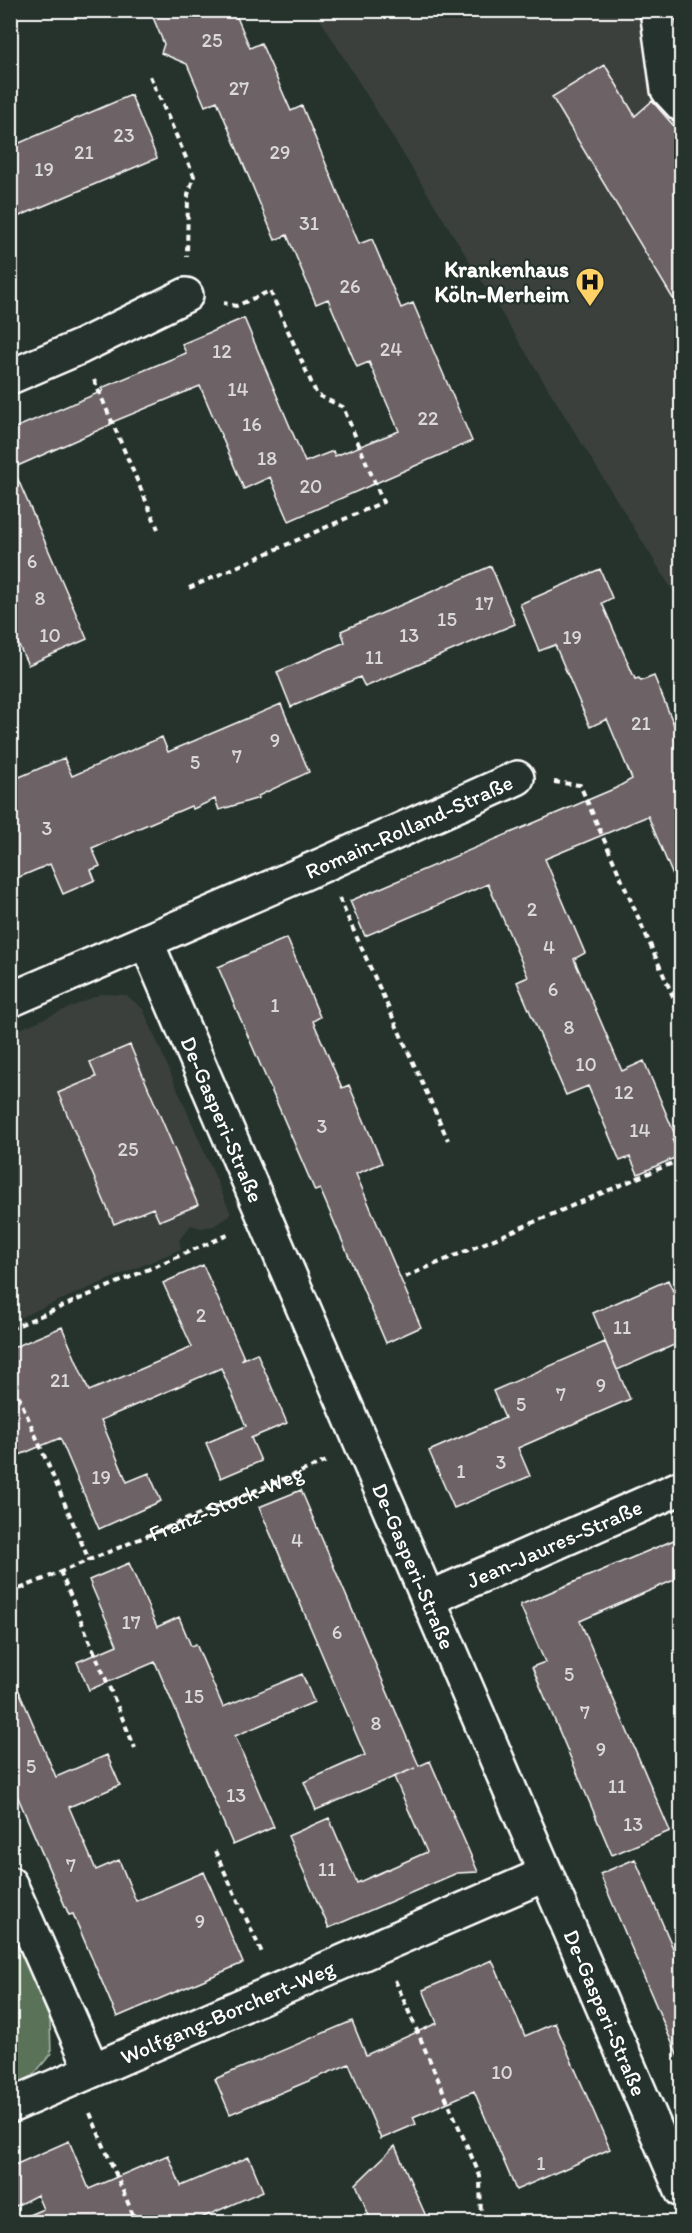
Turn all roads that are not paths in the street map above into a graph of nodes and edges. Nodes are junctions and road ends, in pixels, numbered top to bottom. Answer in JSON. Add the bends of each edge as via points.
{"nodes":[{"id":1,"x":657,"y":10,"type":"edge"},
{"id":2,"x":681,"y":105,"type":"edge"},
{"id":3,"x":186,"y":295,"type":"road end"},
{"id":4,"x":10,"y":377,"type":"edge"},
{"id":5,"x":517,"y":778,"type":"road end"},
{"id":6,"x":146,"y":941,"type":"junction"},
{"id":7,"x":10,"y":1000,"type":"edge"},
{"id":8,"x":681,"y":1487,"type":"edge"},
{"id":9,"x":428,"y":1599,"type":"junction"},
{"id":10,"x":546,"y":1874,"type":"junction"},
{"id":11,"x":10,"y":1884,"type":"edge"},
{"id":12,"x":83,"y":2073,"type":"junction"},
{"id":13,"x":10,"y":2106,"type":"edge"},
{"id":14,"x":681,"y":2192,"type":"edge"}],
"edges":[{"from":1,"to":2,"type":"street","via":[[668,90]]},
{"from":3,"to":4,"type":"street"},
{"from":5,"to":6,"type":"street","name":"Romain-Rolland-Straße"},
{"from":6,"to":7,"type":"street","name":"Romain-Rolland-Straße"},
{"from":6,"to":9,"type":"street","name":"De-Gasperi-Straße"},
{"from":8,"to":9,"type":"street","name":"Jean-Jaures-Straße"},
{"from":9,"to":10,"type":"street","name":"De-Gasperi-Straße"},
{"from":10,"to":12,"type":"street","name":"Wolfgang-Borchert-Weg"},
{"from":10,"to":14,"type":"street","name":"De-Gasperi-Straße"},
{"from":11,"to":12,"type":"street"},
{"from":12,"to":13,"type":"street","name":"Wolfgang-Borchert-Weg"}]}
